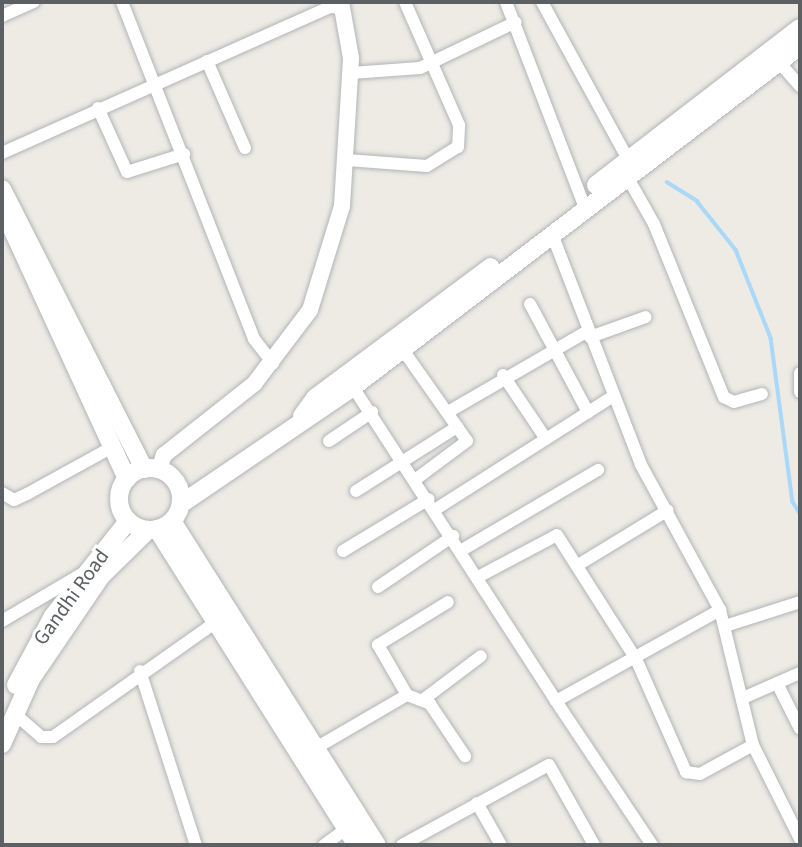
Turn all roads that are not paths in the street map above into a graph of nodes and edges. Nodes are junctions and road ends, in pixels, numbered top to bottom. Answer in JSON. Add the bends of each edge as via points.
{"nodes":[{"id":1,"x":34,"y":2,"type":"edge"},
{"id":2,"x":122,"y":2,"type":"edge"},
{"id":3,"x":405,"y":2,"type":"edge"},
{"id":4,"x":506,"y":2,"type":"edge"},
{"id":5,"x":542,"y":2,"type":"edge"},
{"id":6,"x":342,"y":5,"type":"edge"},
{"id":7,"x":2,"y":16,"type":"edge"},
{"id":8,"x":516,"y":22,"type":"junction"},
{"id":9,"x":800,"y":28,"type":"edge"},
{"id":10,"x":800,"y":46,"type":"edge"},
{"id":11,"x":207,"y":61,"type":"junction"},
{"id":12,"x":779,"y":62,"type":"junction"},
{"id":13,"x":431,"y":64,"type":"junction"},
{"id":14,"x":351,"y":74,"type":"junction"},
{"id":15,"x":157,"y":82,"type":"junction"},
{"id":16,"x":800,"y":86,"type":"edge"},
{"id":17,"x":98,"y":108,"type":"junction"},
{"id":18,"x":245,"y":148,"type":"dead end"},
{"id":19,"x":2,"y":153,"type":"edge"},
{"id":20,"x":184,"y":154,"type":"junction"},
{"id":21,"x":347,"y":160,"type":"junction"},
{"id":22,"x":625,"y":166,"type":"junction"},
{"id":23,"x":2,"y":189,"type":"edge"},
{"id":24,"x":583,"y":202,"type":"junction"},
{"id":25,"x":2,"y":208,"type":"edge"},
{"id":26,"x":552,"y":234,"type":"junction"},
{"id":27,"x":530,"y":304,"type":"dead end"},
{"id":28,"x":646,"y":317,"type":"dead end"},
{"id":29,"x":589,"y":334,"type":"junction"},
{"id":30,"x":553,"y":349,"type":"junction"},
{"id":31,"x":403,"y":350,"type":"junction"},
{"id":32,"x":273,"y":363,"type":"junction"},
{"id":33,"x":800,"y":373,"type":"edge"},
{"id":34,"x":503,"y":375,"type":"junction"},
{"id":35,"x":353,"y":387,"type":"junction"},
{"id":36,"x":800,"y":392,"type":"edge"},
{"id":37,"x":762,"y":394,"type":"dead end"},
{"id":38,"x":612,"y":397,"type":"junction"},
{"id":39,"x":372,"y":412,"type":"junction"},
{"id":40,"x":448,"y":412,"type":"junction"},
{"id":41,"x":588,"y":412,"type":"junction"},
{"id":42,"x":303,"y":416,"type":"junction"},
{"id":43,"x":457,"y":427,"type":"junction"},
{"id":44,"x":546,"y":439,"type":"junction"},
{"id":45,"x":329,"y":441,"type":"dead end"},
{"id":46,"x":114,"y":446,"type":"junction"},
{"id":47,"x":404,"y":460,"type":"junction"},
{"id":48,"x":151,"y":470,"type":"junction"},
{"id":49,"x":598,"y":470,"type":"dead end"},
{"id":50,"x":127,"y":479,"type":"junction"},
{"id":51,"x":416,"y":479,"type":"junction"},
{"id":52,"x":356,"y":491,"type":"dead end"},
{"id":53,"x":2,"y":493,"type":"edge"},
{"id":54,"x":181,"y":504,"type":"junction"},
{"id":55,"x":433,"y":504,"type":"junction"},
{"id":56,"x":668,"y":510,"type":"junction"},
{"id":57,"x":128,"y":521,"type":"junction"},
{"id":58,"x":159,"y":527,"type":"junction"},
{"id":59,"x":453,"y":536,"type":"junction"},
{"id":60,"x":462,"y":550,"type":"junction"},
{"id":61,"x":343,"y":551,"type":"dead end"},
{"id":62,"x":578,"y":565,"type":"junction"},
{"id":63,"x":94,"y":574,"type":"junction"},
{"id":64,"x":478,"y":577,"type":"junction"},
{"id":65,"x":377,"y":587,"type":"dead end"},
{"id":66,"x":448,"y":602,"type":"dead end"},
{"id":67,"x":800,"y":602,"type":"edge"},
{"id":68,"x":720,"y":610,"type":"junction"},
{"id":69,"x":2,"y":621,"type":"edge"},
{"id":70,"x":213,"y":624,"type":"junction"},
{"id":71,"x":725,"y":626,"type":"junction"},
{"id":72,"x":481,"y":656,"type":"dead end"},
{"id":73,"x":636,"y":659,"type":"junction"},
{"id":74,"x":140,"y":671,"type":"junction"},
{"id":75,"x":800,"y":673,"type":"edge"},
{"id":76,"x":777,"y":683,"type":"junction"},
{"id":77,"x":407,"y":695,"type":"junction"},
{"id":78,"x":743,"y":698,"type":"junction"},
{"id":79,"x":424,"y":699,"type":"junction"},
{"id":80,"x":556,"y":701,"type":"junction"},
{"id":81,"x":8,"y":715,"type":"edge"},
{"id":82,"x":800,"y":729,"type":"edge"},
{"id":83,"x":2,"y":744,"type":"edge"},
{"id":84,"x":753,"y":745,"type":"junction"},
{"id":85,"x":308,"y":753,"type":"junction"},
{"id":86,"x":465,"y":755,"type":"dead end"},
{"id":87,"x":477,"y":803,"type":"junction"},
{"id":88,"x":346,"y":829,"type":"junction"},
{"id":89,"x":798,"y":830,"type":"edge"},
{"id":90,"x":196,"y":845,"type":"edge"},
{"id":91,"x":324,"y":845,"type":"edge"},
{"id":92,"x":357,"y":845,"type":"edge"},
{"id":93,"x":377,"y":845,"type":"edge"},
{"id":94,"x":402,"y":845,"type":"edge"},
{"id":95,"x":501,"y":845,"type":"edge"},
{"id":96,"x":594,"y":845,"type":"edge"},
{"id":97,"x":652,"y":845,"type":"edge"}],
"edges":[{"from":1,"to":7,"type":"street"},
{"from":2,"to":15,"type":"street"},
{"from":3,"to":13,"type":"street"},
{"from":4,"to":8,"type":"street"},
{"from":5,"to":22,"type":"street"},
{"from":6,"to":11,"type":"street"},
{"from":6,"to":14,"type":"street"},
{"from":8,"to":13,"type":"street"},
{"from":8,"to":24,"type":"street"},
{"from":9,"to":22,"type":"main road"},
{"from":10,"to":12,"type":"main road"},
{"from":11,"to":15,"type":"street"},
{"from":11,"to":18,"type":"street"},
{"from":12,"to":16,"type":"street"},
{"from":12,"to":22,"type":"main road"},
{"from":13,"to":14,"type":"street"},
{"from":13,"to":21,"type":"street","via":[[458,125],[458,147],[427,166]]},
{"from":14,"to":21,"type":"street"},
{"from":15,"to":17,"type":"street"},
{"from":15,"to":20,"type":"street"},
{"from":17,"to":19,"type":"street"},
{"from":17,"to":20,"type":"street","via":[[127,172]]},
{"from":20,"to":32,"type":"street","via":[[254,339]]},
{"from":21,"to":32,"type":"street","via":[[342,206],[310,310]]},
{"from":22,"to":24,"type":"main road"},
{"from":22,"to":37,"type":"street","via":[[654,224],[724,397],[734,402]]},
{"from":23,"to":48,"type":"main road"},
{"from":24,"to":26,"type":"main road"},
{"from":24,"to":42,"type":"main road","via":[[315,398]]},
{"from":25,"to":46,"type":"main road"},
{"from":26,"to":29,"type":"street"},
{"from":26,"to":31,"type":"main road"},
{"from":27,"to":30,"type":"street"},
{"from":28,"to":29,"type":"street"},
{"from":29,"to":30,"type":"street"},
{"from":29,"to":38,"type":"street"},
{"from":30,"to":34,"type":"street"},
{"from":30,"to":41,"type":"street"},
{"from":31,"to":35,"type":"main road"},
{"from":31,"to":40,"type":"street"},
{"from":32,"to":48,"type":"street"},
{"from":33,"to":36,"type":"street"},
{"from":34,"to":40,"type":"street"},
{"from":34,"to":44,"type":"street"},
{"from":35,"to":39,"type":"street"},
{"from":35,"to":42,"type":"main road"},
{"from":38,"to":41,"type":"street"},
{"from":38,"to":56,"type":"street"},
{"from":39,"to":45,"type":"street"},
{"from":39,"to":47,"type":"street"},
{"from":40,"to":43,"type":"street"},
{"from":41,"to":44,"type":"street"},
{"from":42,"to":54,"type":"main road"},
{"from":43,"to":47,"type":"street"},
{"from":43,"to":51,"type":"street","via":[[466,445]]},
{"from":44,"to":55,"type":"street"},
{"from":46,"to":50,"type":"main road"},
{"from":46,"to":53,"type":"street","via":[[27,495],[14,500]]},
{"from":47,"to":51,"type":"street"},
{"from":47,"to":52,"type":"street"},
{"from":48,"to":50,"type":"main road"},
{"from":48,"to":54,"type":"main road","via":[[178,487]]},
{"from":49,"to":60,"type":"street"},
{"from":50,"to":57,"type":"main road","via":[[120,496]]},
{"from":51,"to":55,"type":"street"},
{"from":54,"to":58,"type":"main road"},
{"from":55,"to":59,"type":"street"},
{"from":55,"to":61,"type":"street"},
{"from":56,"to":62,"type":"street"},
{"from":56,"to":68,"type":"street"},
{"from":57,"to":58,"type":"main road"},
{"from":57,"to":63,"type":"main road","name":"Gandhi Road"},
{"from":58,"to":63,"type":"main road"},
{"from":58,"to":70,"type":"main road"},
{"from":58,"to":85,"type":"main road"},
{"from":59,"to":60,"type":"street"},
{"from":59,"to":65,"type":"street"},
{"from":60,"to":64,"type":"street"},
{"from":62,"to":64,"type":"street","via":[[551,534]]},
{"from":62,"to":73,"type":"street"},
{"from":63,"to":69,"type":"street"},
{"from":63,"to":81,"type":"main road"},
{"from":64,"to":80,"type":"street"},
{"from":66,"to":77,"type":"street","via":[[378,645]]},
{"from":67,"to":71,"type":"street"},
{"from":68,"to":71,"type":"street"},
{"from":68,"to":73,"type":"street"},
{"from":70,"to":74,"type":"street"},
{"from":70,"to":85,"type":"main road"},
{"from":71,"to":78,"type":"street"},
{"from":72,"to":79,"type":"street"},
{"from":73,"to":80,"type":"street"},
{"from":73,"to":84,"type":"street","via":[[691,776]]},
{"from":74,"to":81,"type":"street","via":[[53,737],[41,737]]},
{"from":74,"to":90,"type":"street"},
{"from":75,"to":76,"type":"street"},
{"from":76,"to":78,"type":"street"},
{"from":76,"to":82,"type":"street"},
{"from":77,"to":79,"type":"street"},
{"from":77,"to":85,"type":"street"},
{"from":78,"to":84,"type":"street"},
{"from":79,"to":86,"type":"street"},
{"from":80,"to":97,"type":"street"},
{"from":81,"to":83,"type":"main road"},
{"from":84,"to":89,"type":"street"},
{"from":85,"to":88,"type":"main road"},
{"from":85,"to":93,"type":"main road"},
{"from":87,"to":94,"type":"street"},
{"from":87,"to":95,"type":"street"},
{"from":87,"to":96,"type":"street","via":[[548,765]]},
{"from":88,"to":91,"type":"street"},
{"from":88,"to":92,"type":"main road"}]}
